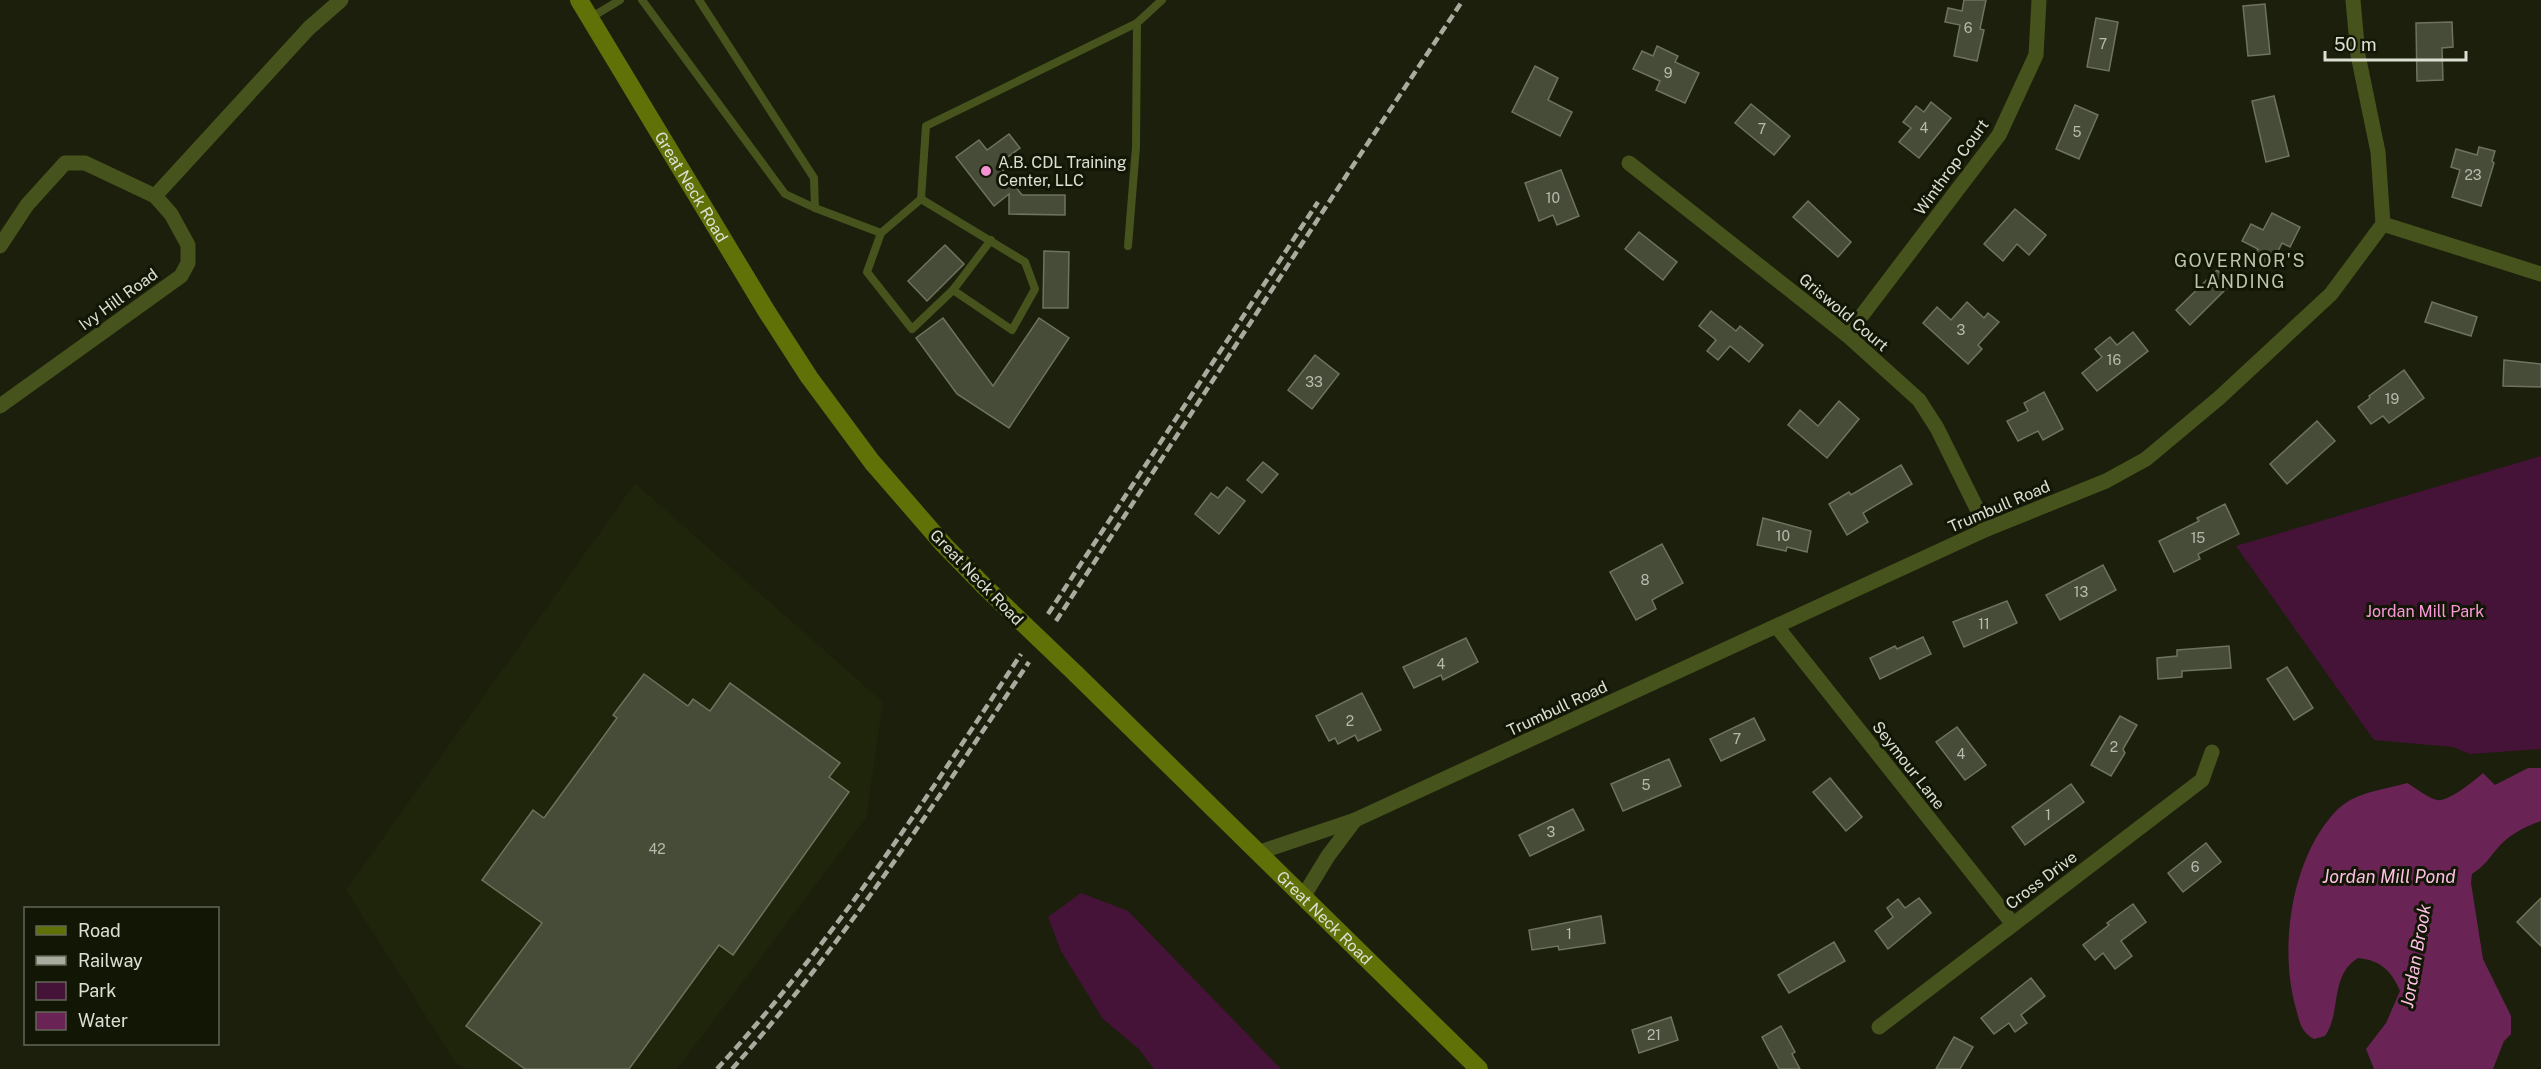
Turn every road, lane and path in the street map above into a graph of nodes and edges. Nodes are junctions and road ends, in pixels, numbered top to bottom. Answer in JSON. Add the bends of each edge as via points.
{"nodes":[{"id":1,"x":341,"y":0,"type":"edge"},
{"id":2,"x":579,"y":0,"type":"edge"},
{"id":3,"x":620,"y":0,"type":"edge"},
{"id":4,"x":642,"y":0,"type":"edge"},
{"id":5,"x":699,"y":0,"type":"edge"},
{"id":6,"x":1162,"y":0,"type":"edge"},
{"id":7,"x":2039,"y":0,"type":"edge"},
{"id":8,"x":2353,"y":0,"type":"edge"},
{"id":9,"x":590,"y":18,"type":"junction"},
{"id":10,"x":1137,"y":23,"type":"junction"},
{"id":11,"x":1629,"y":163,"type":"dead end"},
{"id":12,"x":155,"y":196,"type":"junction"},
{"id":13,"x":921,"y":199,"type":"junction"},
{"id":14,"x":815,"y":207,"type":"junction"},
{"id":15,"x":2383,"y":224,"type":"junction"},
{"id":16,"x":881,"y":233,"type":"junction"},
{"id":17,"x":991,"y":240,"type":"junction"},
{"id":18,"x":0,"y":246,"type":"edge"},
{"id":19,"x":1128,"y":246,"type":"dead end"},
{"id":20,"x":2541,"y":274,"type":"edge"},
{"id":21,"x":953,"y":290,"type":"junction"},
{"id":22,"x":1846,"y":335,"type":"junction"},
{"id":23,"x":0,"y":406,"type":"edge"},
{"id":24,"x":1987,"y":529,"type":"junction"},
{"id":25,"x":1777,"y":627,"type":"junction"},
{"id":26,"x":2212,"y":752,"type":"dead end"},
{"id":27,"x":1355,"y":820,"type":"junction"},
{"id":28,"x":1257,"y":853,"type":"junction"},
{"id":29,"x":1303,"y":897,"type":"junction"},
{"id":30,"x":2013,"y":924,"type":"junction"},
{"id":31,"x":1879,"y":1027,"type":"dead end"},
{"id":32,"x":1479,"y":1069,"type":"edge"}],
"edges":[{"from":1,"to":12,"type":"street","via":[[309,28]]},
{"from":2,"to":9,"type":"main road","name":"Great Neck Road"},
{"from":3,"to":9,"type":"lane"},
{"from":4,"to":14,"type":"lane","via":[[785,194]]},
{"from":5,"to":14,"type":"lane","via":[[814,178]]},
{"from":6,"to":10,"type":"lane"},
{"from":7,"to":22,"type":"street","name":"Winthrop Court","via":[[2036,56],[1999,135]]},
{"from":8,"to":15,"type":"street","via":[[2358,55],[2378,152]]},
{"from":9,"to":28,"type":"main road","name":"Great Neck Road","bridge":true,"via":[[767,312],[872,462],[984,586]]},
{"from":10,"to":13,"type":"lane","via":[[926,126]]},
{"from":10,"to":19,"type":"lane","via":[[1136,147]]},
{"from":11,"to":22,"type":"street","name":"Griswold Court"},
{"from":12,"to":18,"type":"street","name":"Ivy Hill Road","via":[[85,163],[65,163],[27,206]]},
{"from":12,"to":23,"type":"street","name":"Ivy Hill Road","via":[[171,214],[188,245],[188,263],[181,276]]},
{"from":13,"to":16,"type":"lane"},
{"from":13,"to":17,"type":"lane"},
{"from":14,"to":16,"type":"lane"},
{"from":15,"to":20,"type":"street"},
{"from":15,"to":24,"type":"street","name":"Trumbull Road","via":[[2331,294],[2219,398],[2146,459],[2106,481]]},
{"from":16,"to":21,"type":"lane","via":[[867,272],[912,329]]},
{"from":17,"to":21,"type":"lane"},
{"from":17,"to":21,"type":"lane","via":[[1025,262],[1035,289],[1012,330]]},
{"from":22,"to":24,"type":"street","name":"Griswold Court","via":[[1918,400],[1937,428]]},
{"from":24,"to":25,"type":"street","name":"Trumbull Road"},
{"from":25,"to":27,"type":"street","name":"Trumbull Road"},
{"from":25,"to":30,"type":"street","name":"Seymour Lane"},
{"from":26,"to":30,"type":"street","name":"Cross Drive","via":[[2202,780]]},
{"from":27,"to":28,"type":"street","name":"Trumbull Road"},
{"from":27,"to":29,"type":"street","name":"Trumbull Road"},
{"from":28,"to":29,"type":"main road","name":"Great Neck Road"},
{"from":29,"to":32,"type":"main road","name":"Great Neck Road"},
{"from":30,"to":31,"type":"street","name":"Cross Drive"}]}
